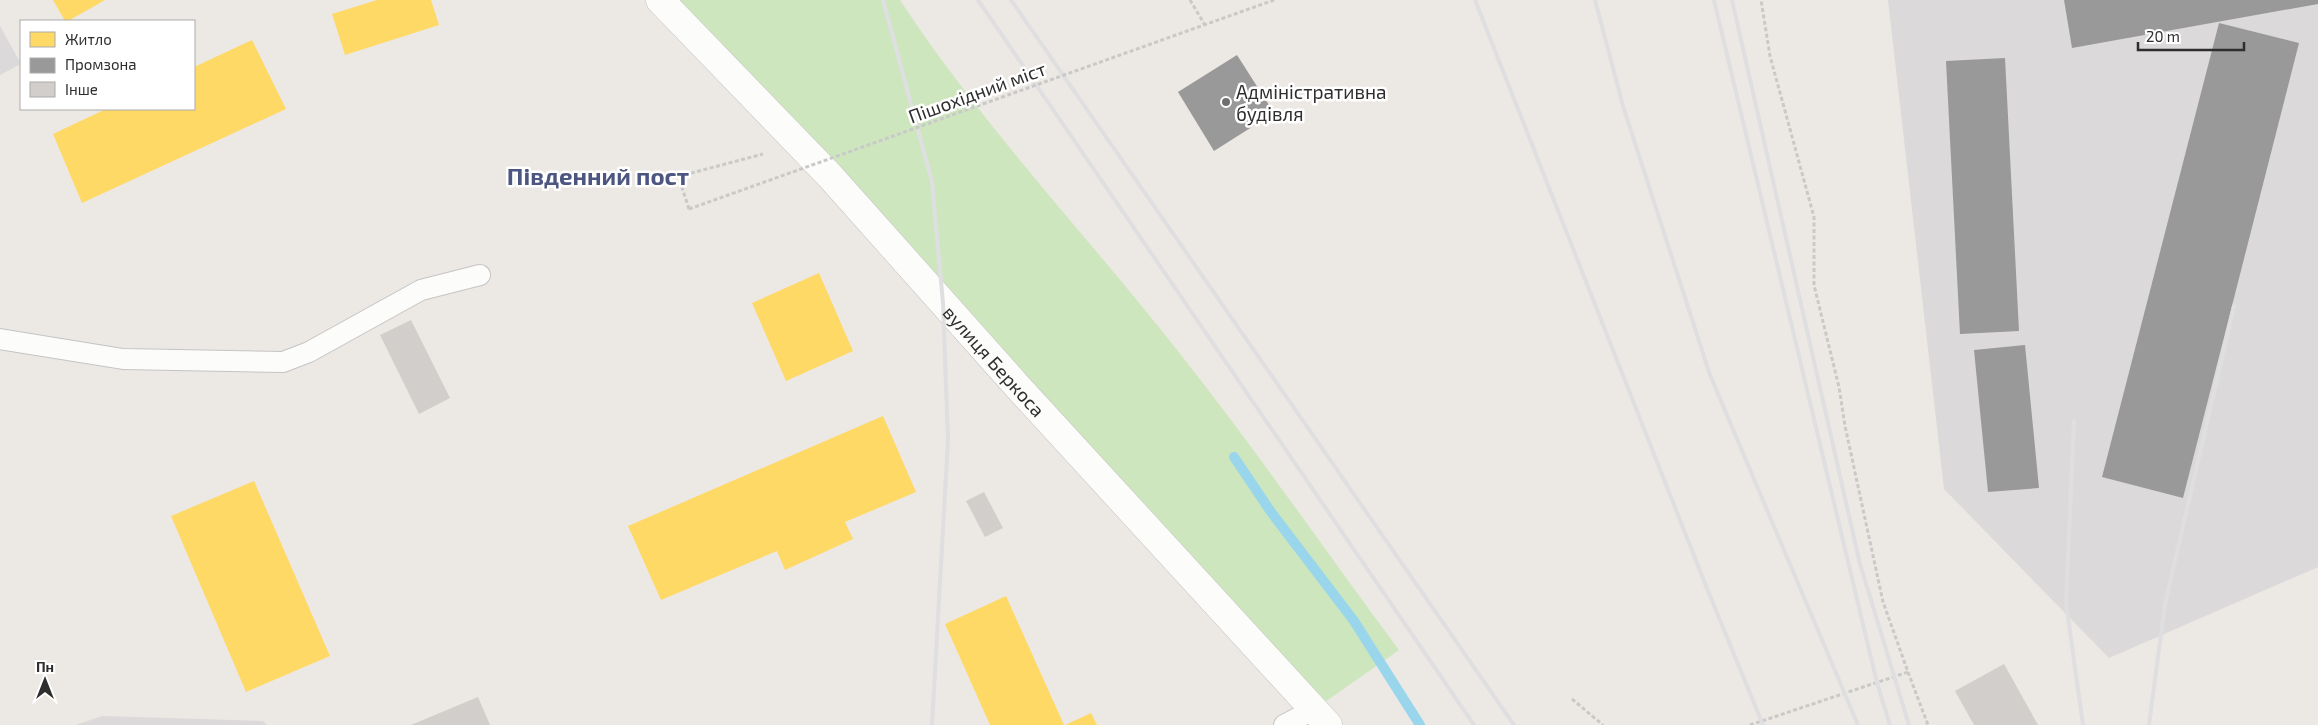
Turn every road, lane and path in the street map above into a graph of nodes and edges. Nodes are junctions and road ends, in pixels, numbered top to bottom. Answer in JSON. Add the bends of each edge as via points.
{"nodes":[{"id":1,"x":660,"y":0,"type":"edge"},
{"id":2,"x":1190,"y":0,"type":"edge"},
{"id":3,"x":1274,"y":0,"type":"edge"},
{"id":4,"x":1761,"y":0,"type":"edge"},
{"id":5,"x":1205,"y":25,"type":"junction"},
{"id":6,"x":757,"y":156,"type":"dead end"},
{"id":7,"x":480,"y":274,"type":"dead end"},
{"id":8,"x":0,"y":339,"type":"edge"},
{"id":9,"x":1908,"y":672,"type":"junction"},
{"id":10,"x":1572,"y":699,"type":"dead end"},
{"id":11,"x":1322,"y":717,"type":"edge"},
{"id":12,"x":1284,"y":725,"type":"edge"},
{"id":13,"x":1603,"y":725,"type":"edge"},
{"id":14,"x":1750,"y":725,"type":"edge"},
{"id":15,"x":1928,"y":725,"type":"edge"}],
"edges":[{"from":1,"to":11,"type":"street","name":"вулиця Беркоса","via":[[830,176],[1017,386]]},
{"from":2,"to":5,"type":"path"},
{"from":3,"to":5,"type":"path","name":"Пішохідний міст","bridge":true},
{"from":4,"to":9,"type":"path","via":[[1770,56],[1814,217],[1814,285],[1839,387],[1883,602]]},
{"from":5,"to":6,"type":"path","name":"Пішохідний міст","bridge":true,"via":[[689,209],[679,178]]},
{"from":7,"to":8,"type":"lane","via":[[422,290],[309,352],[283,362],[123,360]]},
{"from":9,"to":14,"type":"path"},
{"from":9,"to":15,"type":"path"},
{"from":10,"to":13,"type":"path"},
{"from":11,"to":12,"type":"lane"}]}
